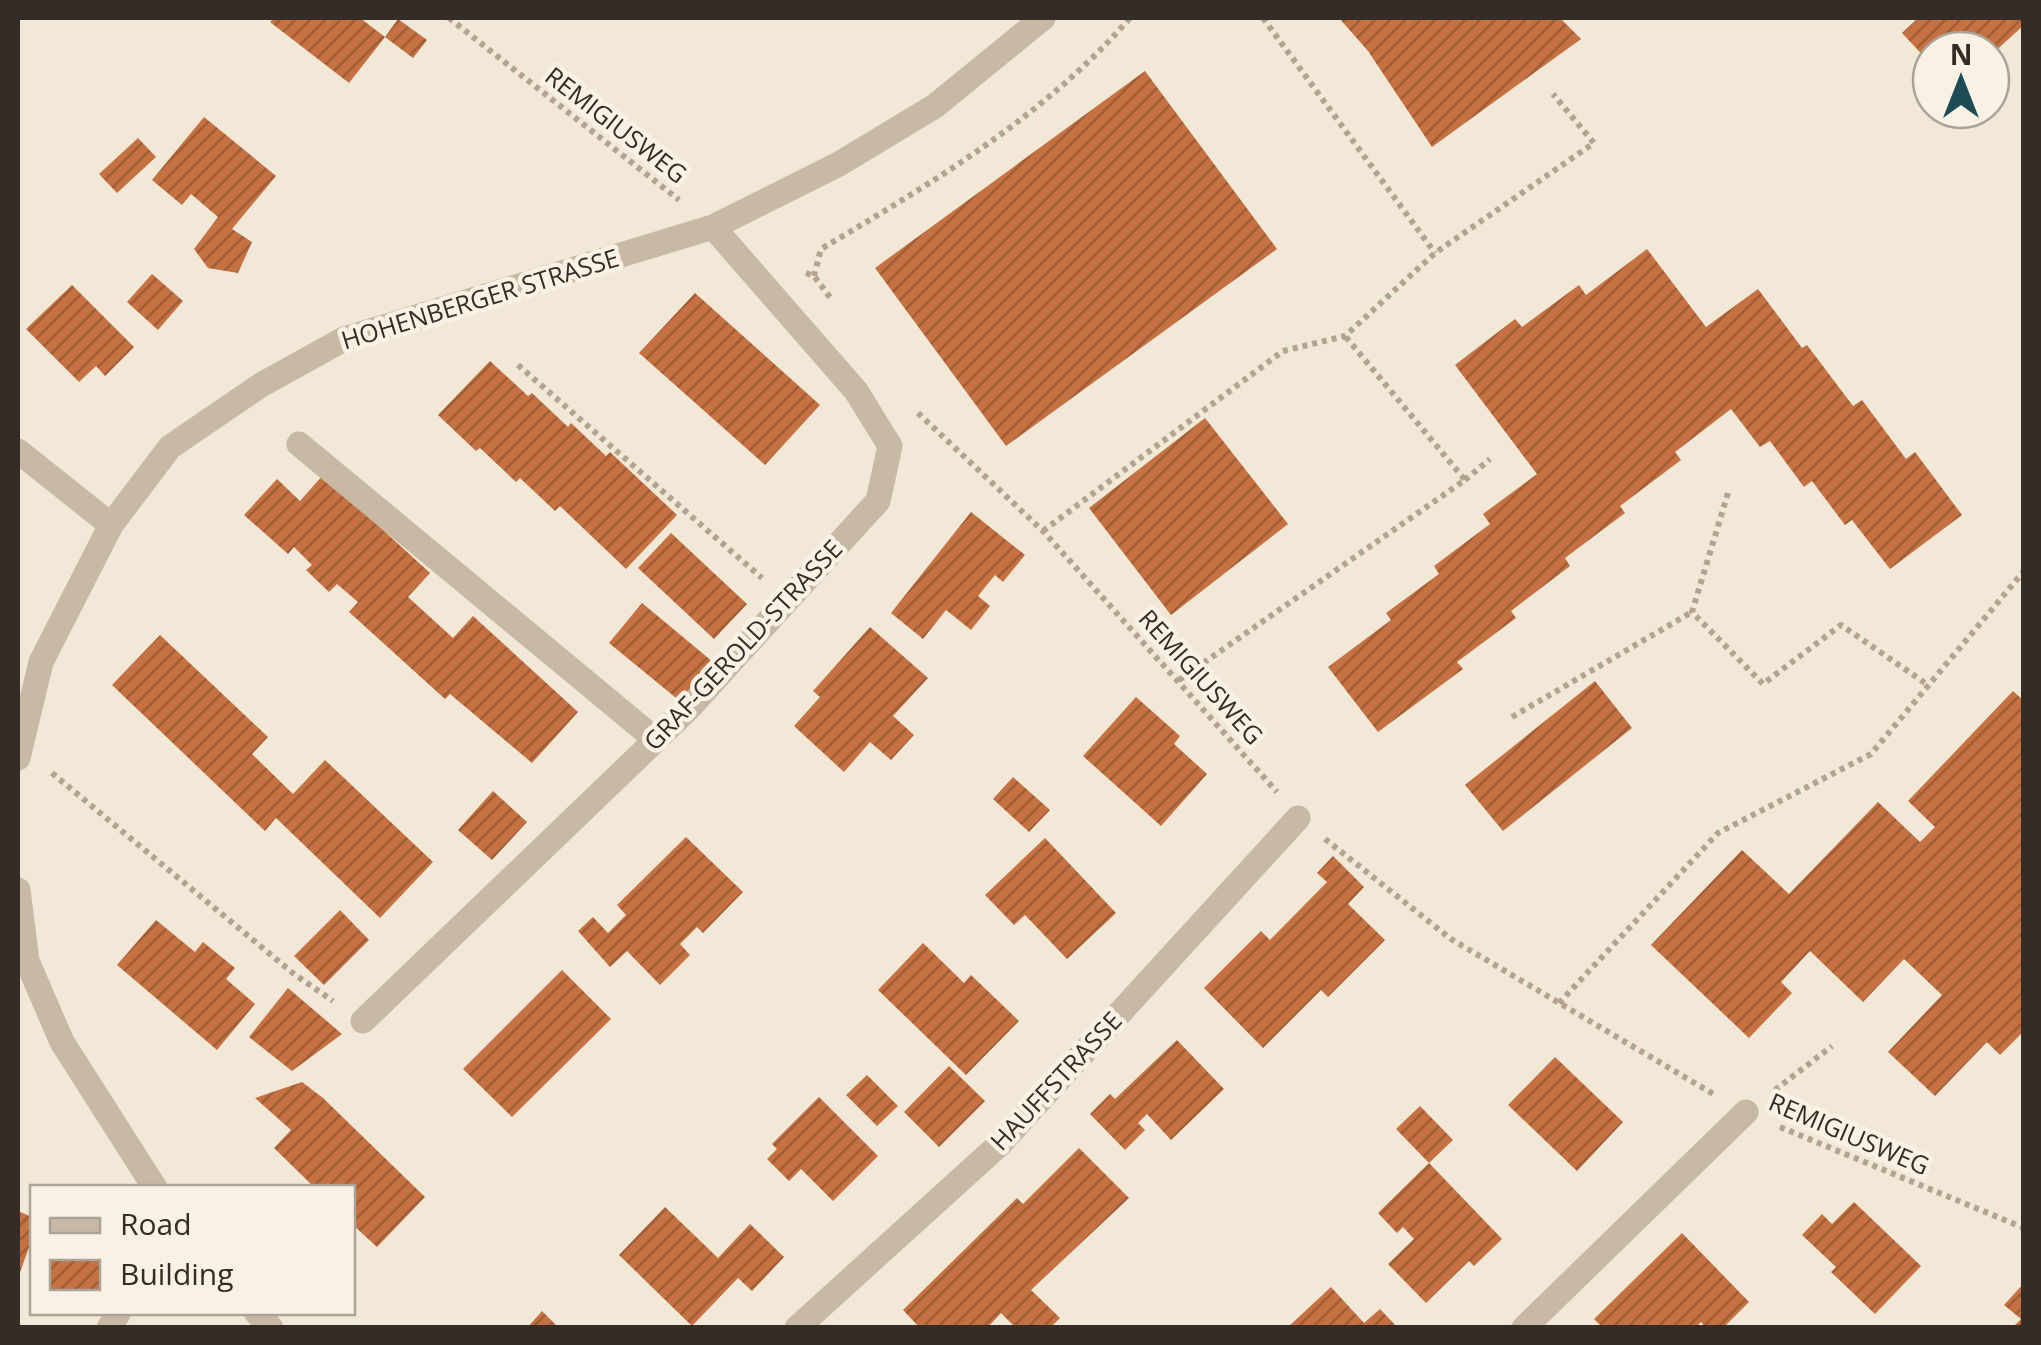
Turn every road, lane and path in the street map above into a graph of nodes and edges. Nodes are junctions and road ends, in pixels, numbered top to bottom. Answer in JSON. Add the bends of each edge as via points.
{"nodes":[{"id":1,"x":449,"y":18,"type":"edge"},
{"id":2,"x":1044,"y":18,"type":"edge"},
{"id":3,"x":1130,"y":18,"type":"edge"},
{"id":4,"x":1263,"y":18,"type":"edge"},
{"id":5,"x":1552,"y":94,"type":"dead end"},
{"id":6,"x":713,"y":227,"type":"junction"},
{"id":7,"x":1435,"y":254,"type":"junction"},
{"id":8,"x":797,"y":268,"type":"dead end"},
{"id":9,"x":814,"y":276,"type":"junction"},
{"id":10,"x":838,"y":308,"type":"dead end"},
{"id":11,"x":1345,"y":336,"type":"junction"},
{"id":12,"x":518,"y":365,"type":"dead end"},
{"id":13,"x":909,"y":400,"type":"dead end"},
{"id":14,"x":299,"y":444,"type":"dead end"},
{"id":15,"x":18,"y":451,"type":"edge"},
{"id":16,"x":1490,"y":459,"type":"dead end"},
{"id":17,"x":1465,"y":480,"type":"junction"},
{"id":18,"x":1728,"y":493,"type":"dead end"},
{"id":19,"x":111,"y":525,"type":"junction"},
{"id":20,"x":1043,"y":531,"type":"junction"},
{"id":21,"x":2024,"y":570,"type":"edge"},
{"id":22,"x":786,"y":600,"type":"junction"},
{"id":23,"x":1692,"y":612,"type":"junction"},
{"id":24,"x":1179,"y":680,"type":"junction"},
{"id":25,"x":1928,"y":686,"type":"junction"},
{"id":26,"x":1512,"y":718,"type":"dead end"},
{"id":27,"x":656,"y":740,"type":"junction"},
{"id":28,"x":18,"y":758,"type":"edge"},
{"id":29,"x":47,"y":769,"type":"dead end"},
{"id":30,"x":1298,"y":818,"type":"junction"},
{"id":31,"x":18,"y":890,"type":"edge"},
{"id":32,"x":1558,"y":1003,"type":"junction"},
{"id":33,"x":363,"y":1021,"type":"joint"},
{"id":34,"x":1832,"y":1046,"type":"dead end"},
{"id":35,"x":1746,"y":1112,"type":"junction"},
{"id":36,"x":153,"y":1185,"type":"edge"},
{"id":37,"x":2024,"y":1228,"type":"edge"},
{"id":38,"x":797,"y":1328,"type":"edge"},
{"id":39,"x":1524,"y":1328,"type":"edge"}],
"edges":[{"from":1,"to":6,"type":"path","name":"REMIGIUSWEG"},
{"from":2,"to":6,"type":"street","name":"HOHENBERGER STRASSE","via":[[935,106]]},
{"from":3,"to":9,"type":"path","via":[[1092,61],[956,169],[821,249]]},
{"from":4,"to":7,"type":"path"},
{"from":5,"to":7,"type":"path","via":[[1594,144]]},
{"from":6,"to":19,"type":"street","name":"HOHENBERGER STRASSE","via":[[344,339],[170,447]]},
{"from":6,"to":22,"type":"street","name":"GRAF-GEROLD-STRASSE","via":[[856,392],[890,446],[878,501]]},
{"from":7,"to":11,"type":"path"},
{"from":8,"to":9,"type":"path"},
{"from":9,"to":10,"type":"path"},
{"from":11,"to":17,"type":"path"},
{"from":11,"to":20,"type":"path","via":[[1283,351]]},
{"from":12,"to":22,"type":"path"},
{"from":13,"to":20,"type":"path","name":"REMIGIUSWEG"},
{"from":14,"to":27,"type":"street"},
{"from":15,"to":19,"type":"street"},
{"from":16,"to":17,"type":"path"},
{"from":17,"to":24,"type":"path"},
{"from":18,"to":23,"type":"path"},
{"from":19,"to":28,"type":"street","name":"HOHENBERGER STRASSE","via":[[41,662]]},
{"from":20,"to":24,"type":"path","name":"REMIGIUSWEG"},
{"from":21,"to":25,"type":"path"},
{"from":22,"to":27,"type":"street","name":"GRAF-GEROLD-STRASSE"},
{"from":23,"to":25,"type":"path","via":[[1763,684],[1841,625]]},
{"from":23,"to":26,"type":"path"},
{"from":24,"to":30,"type":"path","name":"REMIGIUSWEG"},
{"from":25,"to":32,"type":"path","via":[[1871,754],[1718,833]]},
{"from":27,"to":33,"type":"street","name":"GRAF-GEROLD-STRASSE"},
{"from":29,"to":33,"type":"path","via":[[294,974]]},
{"from":30,"to":32,"type":"path","name":"REMIGIUSWEG","via":[[1451,939]]},
{"from":30,"to":38,"type":"street","name":"HAUFFSTRASSE","via":[[1001,1143]]},
{"from":31,"to":36,"type":"street","via":[[27,961],[62,1042]]},
{"from":32,"to":35,"type":"path","name":"REMIGIUSWEG"},
{"from":34,"to":35,"type":"path"},
{"from":35,"to":37,"type":"path","name":"REMIGIUSWEG"},
{"from":35,"to":39,"type":"street"}]}
